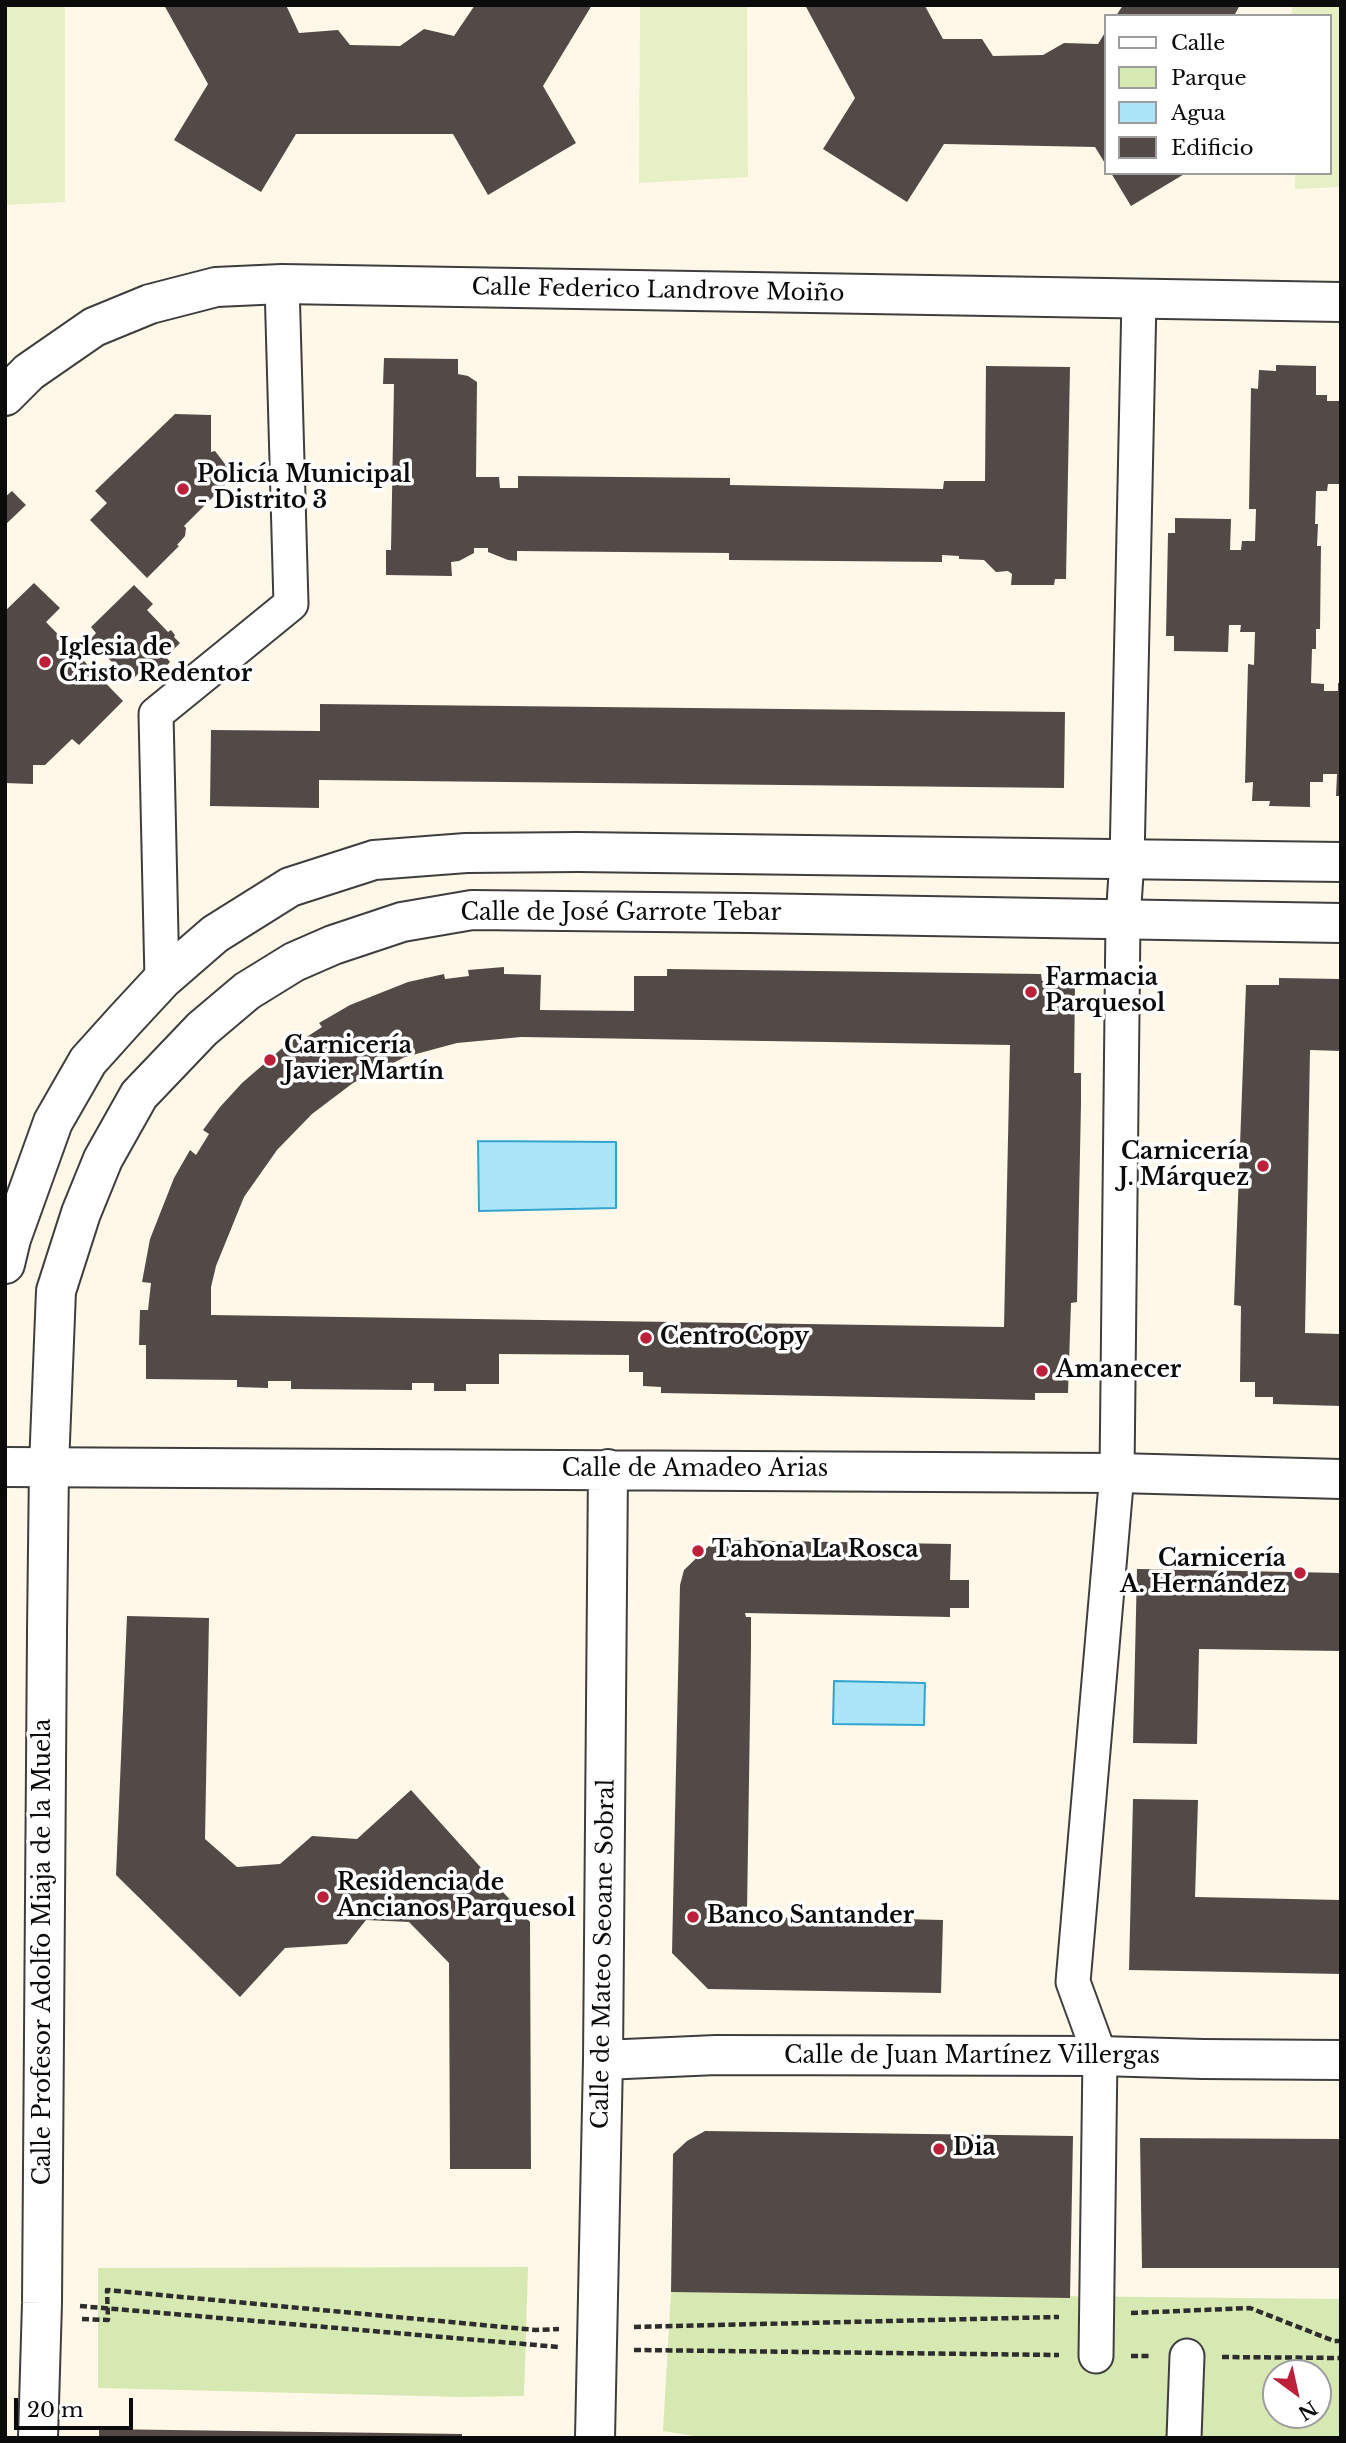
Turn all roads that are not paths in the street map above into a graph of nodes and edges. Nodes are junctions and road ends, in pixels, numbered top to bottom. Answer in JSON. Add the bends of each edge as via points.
{"nodes":[{"id":1,"x":282,"y":284,"type":"junction"},
{"id":2,"x":1139,"y":299,"type":"junction"},
{"id":3,"x":1341,"y":302,"type":"edge"},
{"id":4,"x":5,"y":396,"type":"edge"},
{"id":5,"x":1127,"y":860,"type":"junction"},
{"id":6,"x":1341,"y":862,"type":"edge"},
{"id":7,"x":1123,"y":919,"type":"junction"},
{"id":8,"x":1341,"y":923,"type":"edge"},
{"id":9,"x":162,"y":980,"type":"junction"},
{"id":10,"x":5,"y":1264,"type":"edge"},
{"id":11,"x":49,"y":1466,"type":"junction"},
{"id":12,"x":5,"y":1467,"type":"edge"},
{"id":13,"x":608,"y":1469,"type":"junction"},
{"id":14,"x":1117,"y":1474,"type":"junction"},
{"id":15,"x":1341,"y":1479,"type":"edge"},
{"id":16,"x":1100,"y":2056,"type":"junction"},
{"id":17,"x":603,"y":2060,"type":"junction"},
{"id":18,"x":1341,"y":2060,"type":"edge"},
{"id":19,"x":1096,"y":2356,"type":"road end"},
{"id":20,"x":1187,"y":2357,"type":"road end"},
{"id":21,"x":38,"y":2438,"type":"edge"},
{"id":22,"x":595,"y":2438,"type":"edge"},
{"id":23,"x":1184,"y":2438,"type":"edge"}],
"edges":[{"from":1,"to":2,"type":"street","name":"Calle Federico Landrove Moiño"},
{"from":1,"to":4,"type":"street","name":"Calle Federico Landrove Moiño","via":[[216,287],[150,304],[94,327],[29,372]]},
{"from":1,"to":9,"type":"street","via":[[291,604],[156,714]]},
{"from":2,"to":3,"type":"street","name":"Calle Federico Landrove Moiño"},
{"from":2,"to":5,"type":"street"},
{"from":5,"to":6,"type":"street"},
{"from":5,"to":7,"type":"street"},
{"from":5,"to":9,"type":"street","via":[[578,852],[374,860],[290,887],[215,934]]},
{"from":7,"to":8,"type":"street","name":"Calle de José Garrote Tebar"},
{"from":7,"to":11,"type":"street","name":"Calle de José Garrote Tebar","via":[[472,910],[402,922],[294,962],[247,991],[181,1049],[139,1095],[103,1159],[55,1291]]},
{"from":7,"to":14,"type":"street"},
{"from":9,"to":10,"type":"street","via":[[89,1060],[53,1122]]},
{"from":11,"to":12,"type":"street","name":"Calle de Amadeo Arias"},
{"from":11,"to":13,"type":"street","name":"Calle de Amadeo Arias"},
{"from":11,"to":21,"type":"street","name":"Calle Profesor Adolfo Miaja de la Muela"},
{"from":13,"to":14,"type":"street","name":"Calle de Amadeo Arias"},
{"from":13,"to":17,"type":"street","name":"Calle de Mateo Seoane Sobral"},
{"from":14,"to":15,"type":"street","name":"Calle de Amadeo Arias"},
{"from":14,"to":16,"type":"street","via":[[1073,1982]]},
{"from":16,"to":17,"type":"street","name":"Calle de Juan Martínez Villergas","via":[[716,2055]]},
{"from":16,"to":18,"type":"street","name":"Calle de Juan Martínez Villergas"},
{"from":16,"to":19,"type":"street"},
{"from":17,"to":22,"type":"street","name":"Calle de Mateo Seoane Sobral"},
{"from":20,"to":23,"type":"street"}]}
